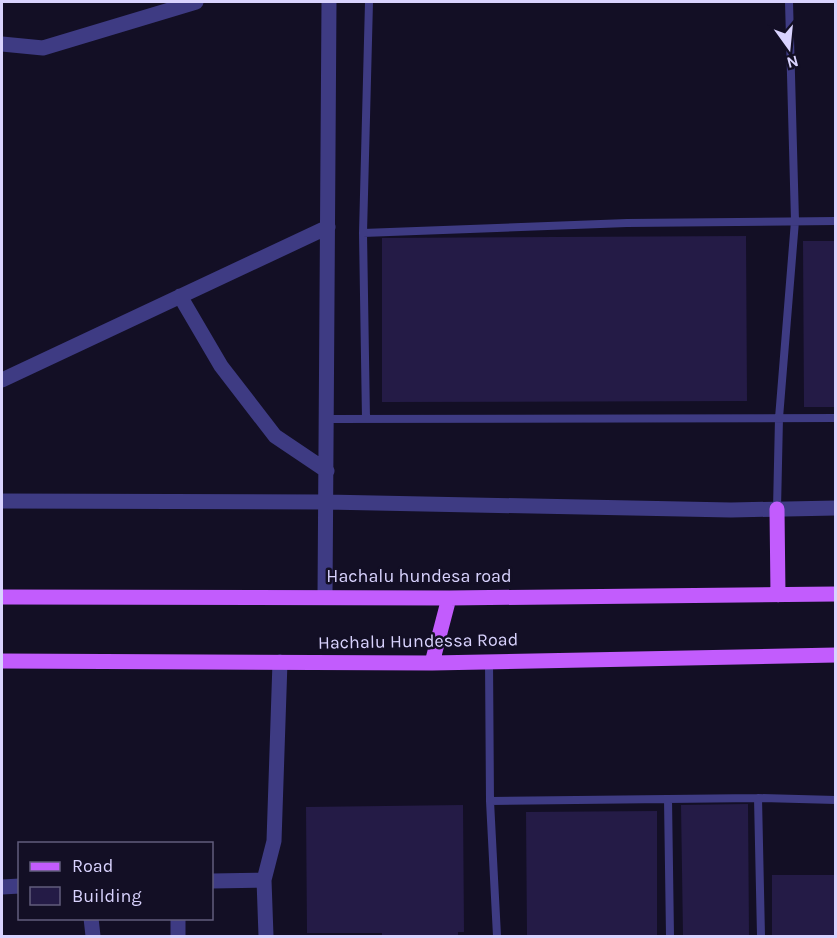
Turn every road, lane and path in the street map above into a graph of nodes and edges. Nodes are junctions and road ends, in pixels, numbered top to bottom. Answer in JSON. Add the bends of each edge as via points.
{"nodes":[{"id":1,"x":196,"y":2,"type":"edge"},
{"id":2,"x":329,"y":2,"type":"edge"},
{"id":3,"x":369,"y":2,"type":"edge"},
{"id":4,"x":789,"y":2,"type":"edge"},
{"id":5,"x":2,"y":44,"type":"edge"},
{"id":6,"x":795,"y":221,"type":"junction"},
{"id":7,"x":836,"y":221,"type":"edge"},
{"id":8,"x":328,"y":227,"type":"junction"},
{"id":9,"x":363,"y":233,"type":"junction"},
{"id":10,"x":180,"y":296,"type":"junction"},
{"id":11,"x":2,"y":380,"type":"edge"},
{"id":12,"x":778,"y":418,"type":"junction"},
{"id":13,"x":836,"y":418,"type":"edge"},
{"id":14,"x":327,"y":419,"type":"junction"},
{"id":15,"x":366,"y":419,"type":"junction"},
{"id":16,"x":327,"y":471,"type":"junction"},
{"id":17,"x":2,"y":501,"type":"edge"},
{"id":18,"x":326,"y":502,"type":"junction"},
{"id":19,"x":836,"y":508,"type":"edge"},
{"id":20,"x":777,"y":510,"type":"junction"},
{"id":21,"x":836,"y":594,"type":"edge"},
{"id":22,"x":778,"y":595,"type":"junction"},
{"id":23,"x":325,"y":596,"type":"junction"},
{"id":24,"x":2,"y":597,"type":"edge"},
{"id":25,"x":448,"y":598,"type":"junction"},
{"id":26,"x":836,"y":655,"type":"edge"},
{"id":27,"x":489,"y":660,"type":"junction"},
{"id":28,"x":2,"y":661,"type":"edge"},
{"id":29,"x":280,"y":662,"type":"junction"},
{"id":30,"x":432,"y":663,"type":"junction"},
{"id":31,"x":758,"y":798,"type":"junction"},
{"id":32,"x":668,"y":799,"type":"junction"},
{"id":33,"x":836,"y":800,"type":"edge"},
{"id":34,"x":490,"y":801,"type":"junction"},
{"id":35,"x":264,"y":880,"type":"junction"},
{"id":36,"x":213,"y":881,"type":"edge"},
{"id":37,"x":18,"y":886,"type":"edge"},
{"id":38,"x":2,"y":887,"type":"edge"},
{"id":39,"x":91,"y":920,"type":"edge"},
{"id":40,"x":178,"y":920,"type":"edge"},
{"id":41,"x":93,"y":936,"type":"edge"},
{"id":42,"x":178,"y":936,"type":"edge"},
{"id":43,"x":266,"y":936,"type":"edge"},
{"id":44,"x":497,"y":936,"type":"edge"},
{"id":45,"x":670,"y":936,"type":"edge"},
{"id":46,"x":760,"y":936,"type":"edge"}],
"edges":[{"from":1,"to":5,"type":"street","via":[[43,48]]},
{"from":2,"to":8,"type":"street"},
{"from":3,"to":9,"type":"lane"},
{"from":4,"to":6,"type":"lane"},
{"from":6,"to":7,"type":"lane"},
{"from":6,"to":9,"type":"lane"},
{"from":6,"to":12,"type":"lane"},
{"from":8,"to":10,"type":"street"},
{"from":8,"to":14,"type":"street"},
{"from":9,"to":15,"type":"lane"},
{"from":10,"to":11,"type":"street"},
{"from":10,"to":16,"type":"street","via":[[221,366],[275,436]]},
{"from":12,"to":13,"type":"lane"},
{"from":12,"to":15,"type":"lane"},
{"from":12,"to":20,"type":"lane"},
{"from":14,"to":15,"type":"lane"},
{"from":14,"to":16,"type":"street"},
{"from":16,"to":18,"type":"street"},
{"from":17,"to":18,"type":"street"},
{"from":18,"to":20,"type":"street"},
{"from":18,"to":23,"type":"street"},
{"from":19,"to":20,"type":"street"},
{"from":20,"to":22,"type":"main road"},
{"from":21,"to":22,"type":"main road","name":"Hachalu hundesa road"},
{"from":22,"to":25,"type":"main road","name":"Hachalu hundesa road"},
{"from":23,"to":24,"type":"main road","name":"Hachalu hundesa road"},
{"from":23,"to":25,"type":"main road","name":"Hachalu hundesa road"},
{"from":25,"to":30,"type":"main road"},
{"from":26,"to":27,"type":"main road","name":"Hachalu Hundessa Road"},
{"from":27,"to":30,"type":"main road","name":"Hachalu Hundessa Road"},
{"from":27,"to":34,"type":"lane"},
{"from":28,"to":29,"type":"main road","name":"Hachalu Hundessa Road"},
{"from":29,"to":30,"type":"main road","name":"Hachalu Hundessa Road"},
{"from":29,"to":35,"type":"street","via":[[274,841]]},
{"from":31,"to":32,"type":"lane"},
{"from":31,"to":33,"type":"lane"},
{"from":31,"to":46,"type":"lane"},
{"from":32,"to":34,"type":"lane"},
{"from":32,"to":45,"type":"lane"},
{"from":34,"to":44,"type":"lane"},
{"from":35,"to":36,"type":"street"},
{"from":35,"to":43,"type":"street"},
{"from":37,"to":38,"type":"street"},
{"from":39,"to":41,"type":"street"},
{"from":40,"to":42,"type":"street"}]}
